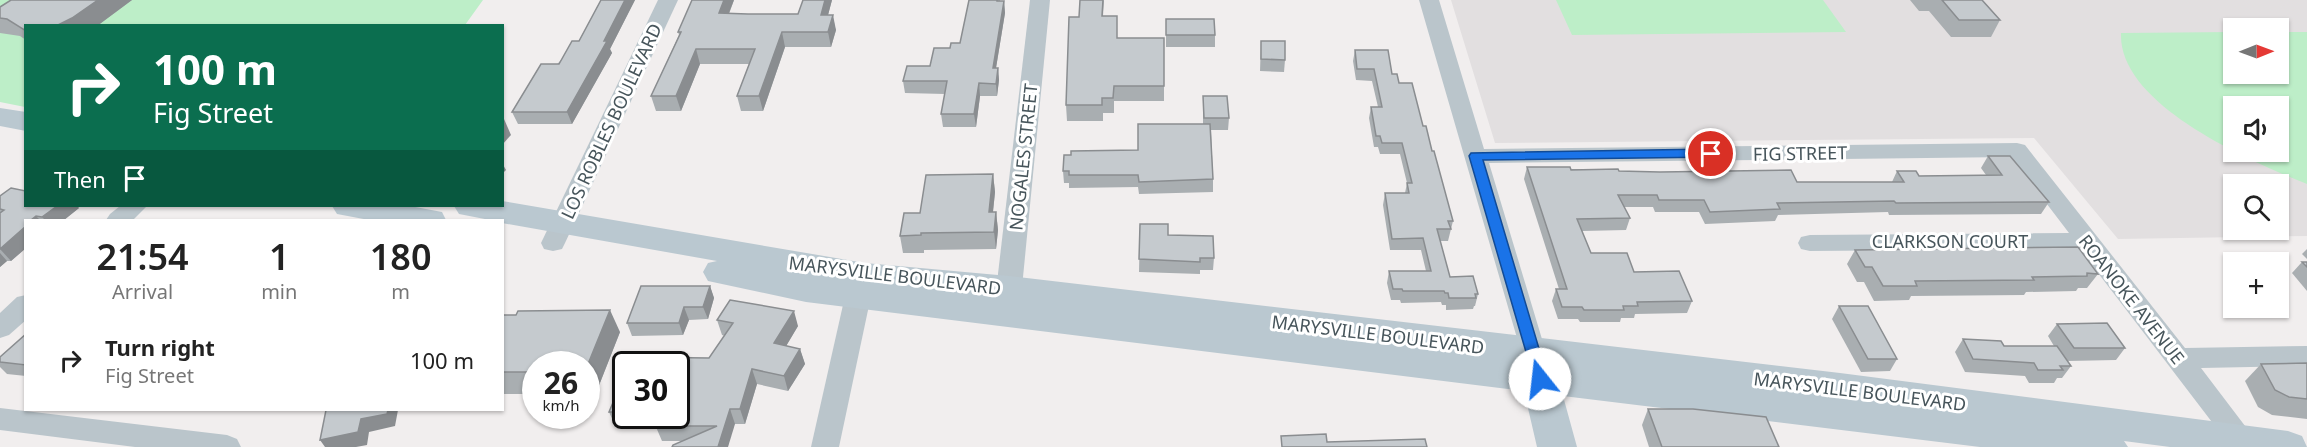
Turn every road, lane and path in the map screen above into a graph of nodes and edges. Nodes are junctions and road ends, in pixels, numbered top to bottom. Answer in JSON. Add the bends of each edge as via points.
{"nodes":[{"id":1,"x":668,"y":0,"type":"edge"},
{"id":2,"x":1040,"y":0,"type":"edge"},
{"id":3,"x":1429,"y":0,"type":"edge"},
{"id":4,"x":0,"y":117,"type":"edge"},
{"id":5,"x":24,"y":122,"type":"edge"},
{"id":6,"x":0,"y":137,"type":"edge"},
{"id":7,"x":24,"y":142,"type":"edge"},
{"id":8,"x":2017,"y":150,"type":"joint"},
{"id":9,"x":1476,"y":156,"type":"junction"},
{"id":10,"x":134,"y":207,"type":"edge"},
{"id":11,"x":354,"y":207,"type":"edge"},
{"id":12,"x":473,"y":207,"type":"edge"},
{"id":13,"x":119,"y":219,"type":"edge"},
{"id":14,"x":424,"y":219,"type":"edge"},
{"id":15,"x":558,"y":232,"type":"junction"},
{"id":16,"x":504,"y":233,"type":"edge"},
{"id":17,"x":1810,"y":243,"type":"dead end"},
{"id":18,"x":2090,"y":244,"type":"junction"},
{"id":19,"x":862,"y":285,"type":"junction"},
{"id":20,"x":1007,"y":302,"type":"junction"},
{"id":21,"x":24,"y":306,"type":"edge"},
{"id":22,"x":1163,"y":308,"type":"junction"},
{"id":23,"x":0,"y":328,"type":"edge"},
{"id":24,"x":1353,"y":331,"type":"junction"},
{"id":25,"x":1256,"y":345,"type":"junction"},
{"id":26,"x":2307,"y":356,"type":"edge"},
{"id":27,"x":2178,"y":358,"type":"junction"},
{"id":28,"x":1537,"y":365,"type":"junction"},
{"id":29,"x":0,"y":419,"type":"edge"},
{"id":30,"x":2245,"y":444,"type":"edge"},
{"id":31,"x":227,"y":447,"type":"edge"},
{"id":32,"x":825,"y":447,"type":"edge"},
{"id":33,"x":1557,"y":447,"type":"edge"},
{"id":34,"x":2108,"y":447,"type":"edge"},
{"id":35,"x":2288,"y":447,"type":"edge"}],
"edges":[{"from":1,"to":15,"type":"street","name":"LOS ROBLES BOULEVARD"},
{"from":2,"to":20,"type":"street","name":"NOGALES STREET"},
{"from":3,"to":9,"type":"street"},
{"from":4,"to":5,"type":"main road"},
{"from":6,"to":7,"type":"main road"},
{"from":8,"to":9,"type":"street","name":"FIG STREET"},
{"from":8,"to":18,"type":"street","name":"ROANOKE AVENUE"},
{"from":9,"to":28,"type":"street"},
{"from":10,"to":13,"type":"street"},
{"from":11,"to":14,"type":"main road"},
{"from":12,"to":15,"type":"main road","name":"MARYSVILLE BOULEVARD"},
{"from":15,"to":16,"type":"main road","name":"MARYSVILLE BOULEVARD"},
{"from":15,"to":19,"type":"main road","name":"MARYSVILLE BOULEVARD"},
{"from":17,"to":18,"type":"street","name":"CLARKSON COURT"},
{"from":18,"to":27,"type":"street","name":"ROANOKE AVENUE"},
{"from":19,"to":20,"type":"main road","name":"MARYSVILLE BOULEVARD"},
{"from":19,"to":32,"type":"street"},
{"from":20,"to":22,"type":"main road","name":"MARYSVILLE BOULEVARD"},
{"from":20,"to":25,"type":"main road","name":"MARYSVILLE BOULEVARD"},
{"from":21,"to":23,"type":"street"},
{"from":22,"to":24,"type":"main road","name":"MARYSVILLE BOULEVARD"},
{"from":22,"to":25,"type":"main road","via":[[1183,321],[1244,335]]},
{"from":24,"to":25,"type":"main road","via":[[1340,338],[1268,336]]},
{"from":24,"to":28,"type":"main road","name":"MARYSVILLE BOULEVARD"},
{"from":25,"to":28,"type":"main road","name":"MARYSVILLE BOULEVARD"},
{"from":26,"to":27,"type":"street"},
{"from":27,"to":30,"type":"street","name":"ROANOKE AVENUE"},
{"from":28,"to":30,"type":"main road","name":"MARYSVILLE BOULEVARD","via":[[1934,400]]},
{"from":28,"to":33,"type":"main road"},
{"from":28,"to":34,"type":"main road","name":"MARYSVILLE BOULEVARD"},
{"from":29,"to":31,"type":"street"},
{"from":30,"to":35,"type":"main road","name":"MARYSVILLE BOULEVARD"}]}
